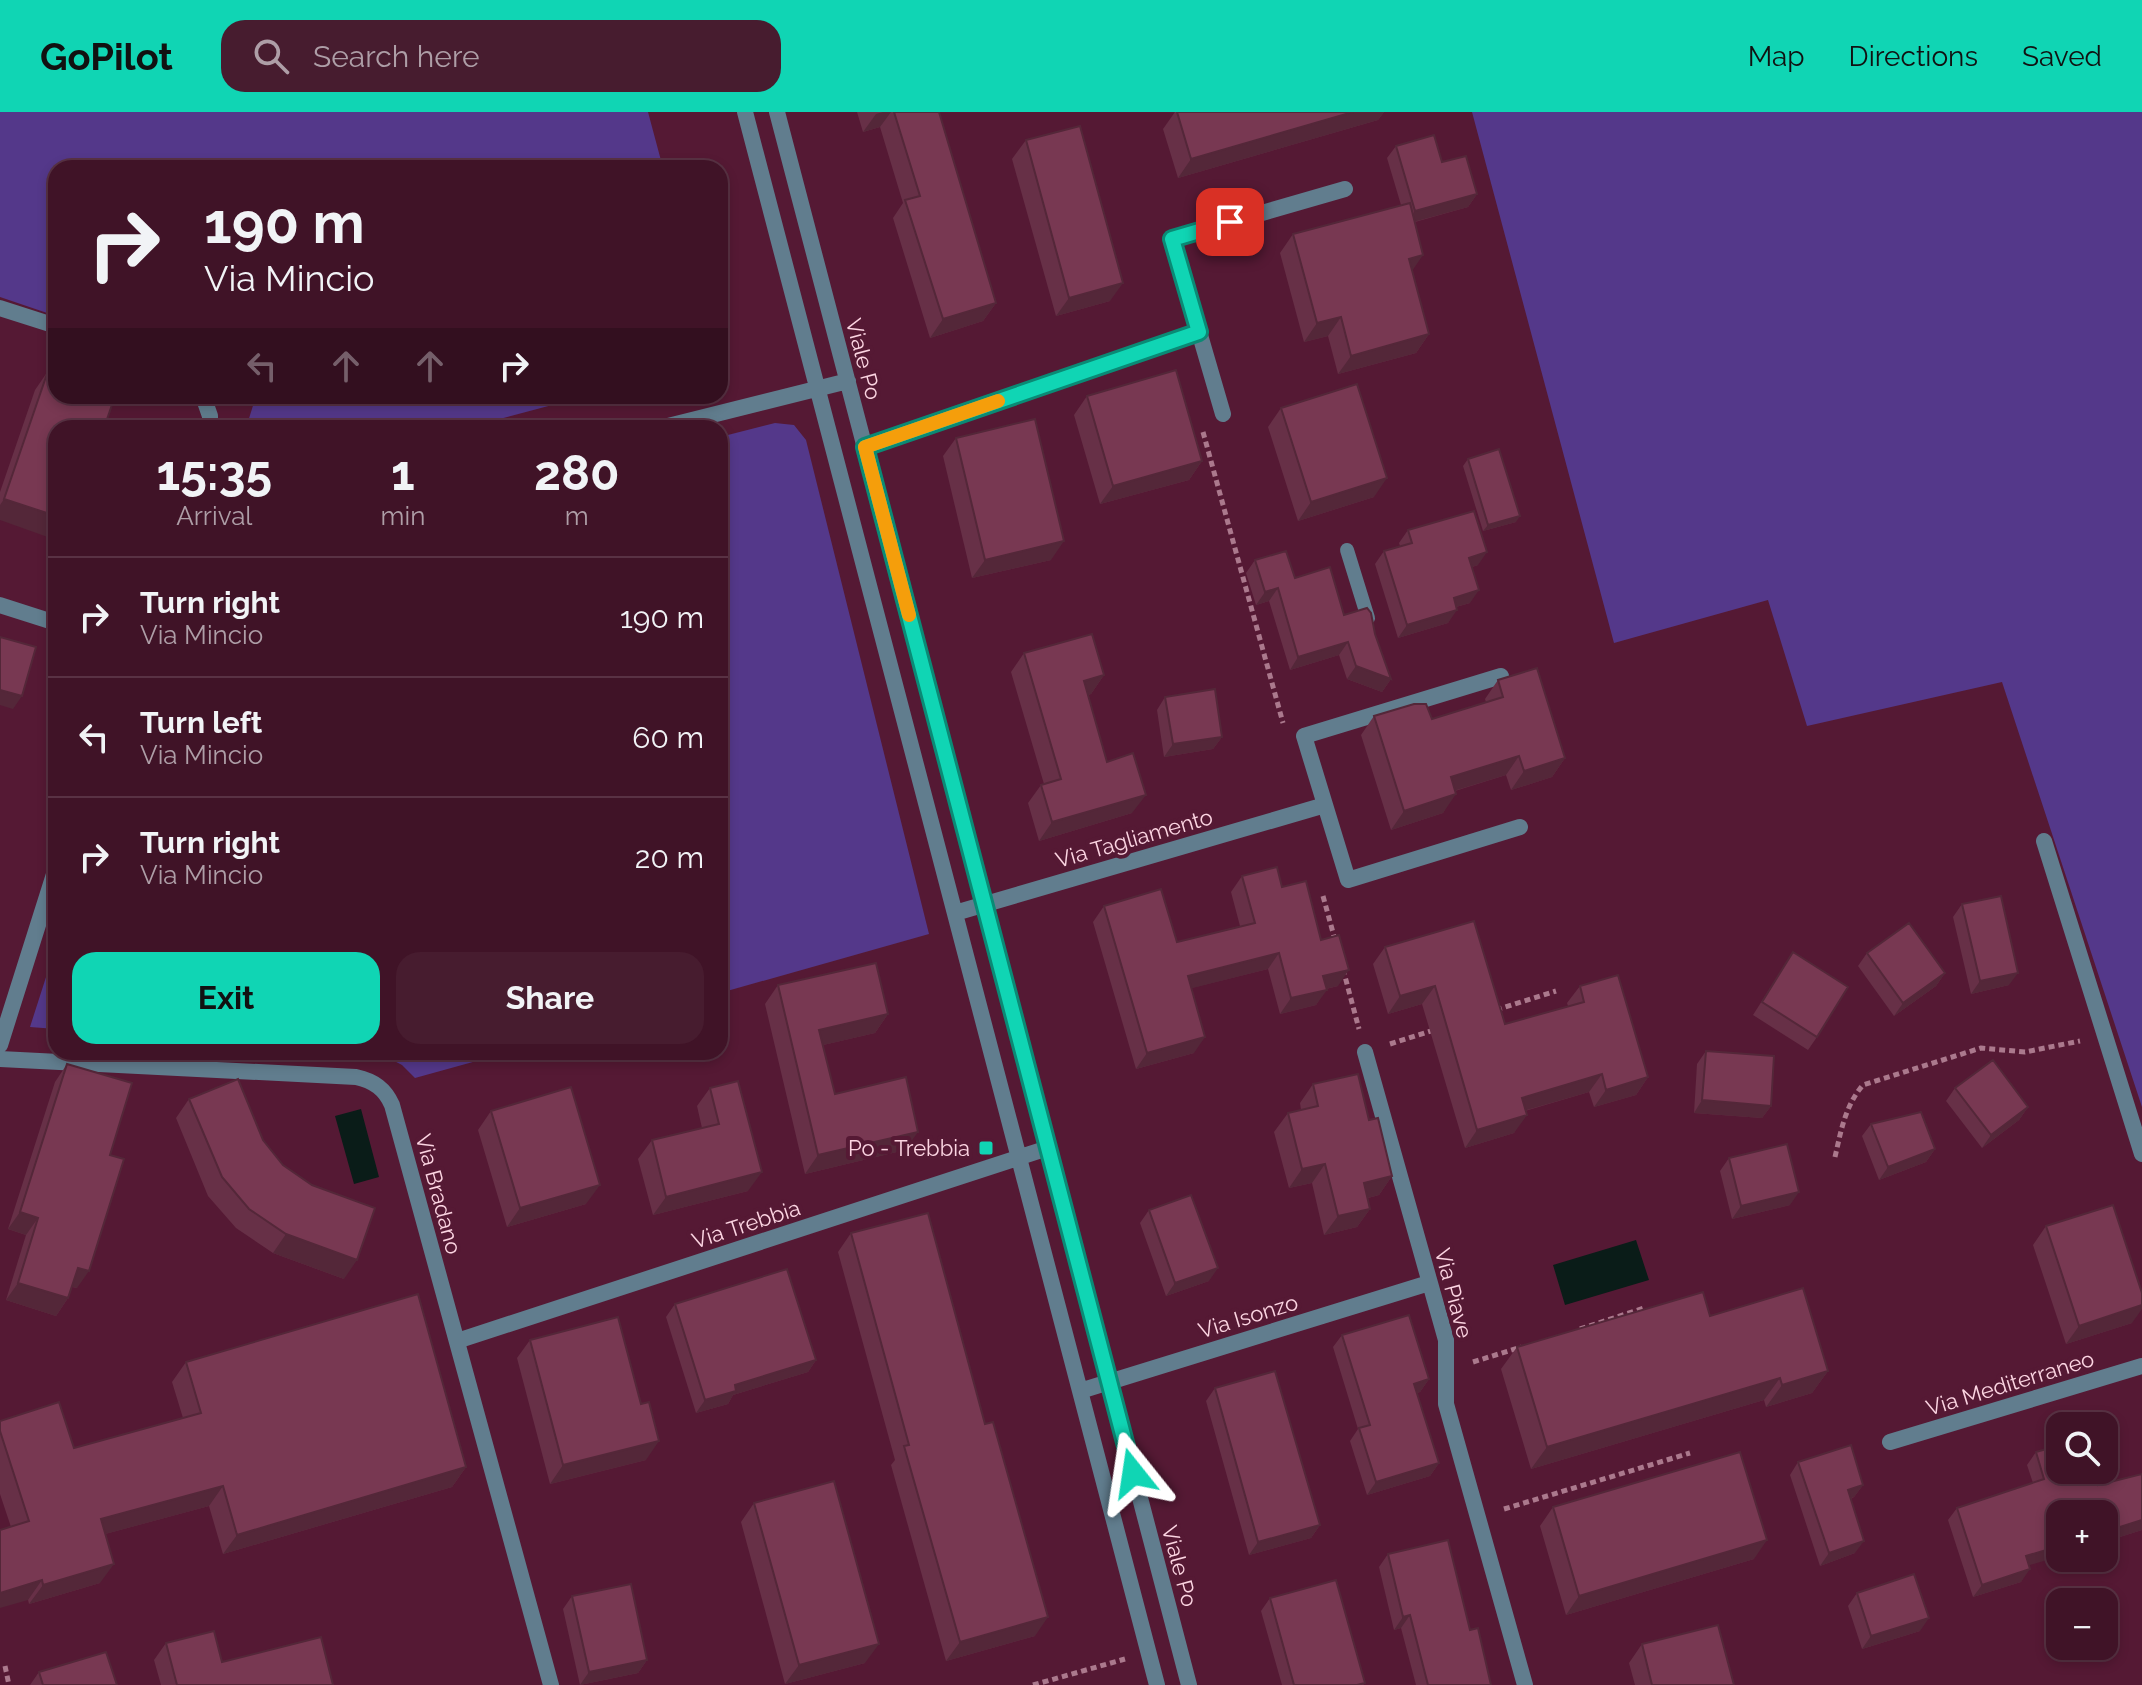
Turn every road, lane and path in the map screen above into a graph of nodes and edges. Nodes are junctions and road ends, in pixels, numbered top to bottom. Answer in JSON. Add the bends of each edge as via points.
{"nodes":[{"id":1,"x":745,"y":112,"type":"edge"},
{"id":2,"x":777,"y":112,"type":"edge"},
{"id":3,"x":1345,"y":189,"type":"dead end"},
{"id":4,"x":0,"y":308,"type":"edge"},
{"id":5,"x":48,"y":323,"type":"edge"},
{"id":6,"x":1199,"y":332,"type":"junction"},
{"id":7,"x":848,"y":381,"type":"junction"},
{"id":8,"x":818,"y":389,"type":"junction"},
{"id":9,"x":1223,"y":414,"type":"joint"},
{"id":10,"x":692,"y":420,"type":"edge"},
{"id":11,"x":865,"y":447,"type":"junction"},
{"id":12,"x":1347,"y":550,"type":"dead end"},
{"id":13,"x":0,"y":605,"type":"edge"},
{"id":14,"x":1368,"y":618,"type":"edge"},
{"id":15,"x":48,"y":620,"type":"edge"},
{"id":16,"x":1501,"y":676,"type":"edge"},
{"id":17,"x":1304,"y":736,"type":"junction"},
{"id":18,"x":1325,"y":805,"type":"junction"},
{"id":19,"x":1520,"y":827,"type":"dead end"},
{"id":20,"x":2044,"y":841,"type":"dead end"},
{"id":21,"x":1348,"y":880,"type":"junction"},
{"id":22,"x":48,"y":893,"type":"edge"},
{"id":23,"x":985,"y":905,"type":"junction"},
{"id":24,"x":955,"y":913,"type":"junction"},
{"id":25,"x":1337,"y":947,"type":"edge"},
{"id":26,"x":1341,"y":962,"type":"edge"},
{"id":27,"x":1556,"y":991,"type":"dead end"},
{"id":28,"x":1482,"y":1015,"type":"edge"},
{"id":29,"x":1438,"y":1029,"type":"edge"},
{"id":30,"x":2106,"y":1035,"type":"junction"},
{"id":31,"x":0,"y":1045,"type":"edge"},
{"id":32,"x":1365,"y":1052,"type":"junction"},
{"id":33,"x":0,"y":1059,"type":"edge"},
{"id":34,"x":1048,"y":1148,"type":"junction"},
{"id":35,"x":2142,"y":1154,"type":"edge"},
{"id":36,"x":1835,"y":1157,"type":"dead end"},
{"id":37,"x":1019,"y":1158,"type":"junction"},
{"id":38,"x":1429,"y":1283,"type":"junction"},
{"id":39,"x":1644,"y":1308,"type":"edge"},
{"id":40,"x":1568,"y":1332,"type":"edge"},
{"id":41,"x":457,"y":1341,"type":"junction"},
{"id":42,"x":1522,"y":1347,"type":"edge"},
{"id":43,"x":2142,"y":1366,"type":"edge"},
{"id":44,"x":1446,"y":1371,"type":"junction"},
{"id":45,"x":1110,"y":1382,"type":"junction"},
{"id":46,"x":1080,"y":1391,"type":"junction"},
{"id":47,"x":1890,"y":1442,"type":"dead end"},
{"id":48,"x":1690,"y":1453,"type":"dead end"},
{"id":49,"x":1478,"y":1517,"type":"junction"},
{"id":50,"x":1148,"y":1653,"type":"junction"},
{"id":51,"x":5,"y":1666,"type":"dead end"},
{"id":52,"x":9,"y":1685,"type":"edge"},
{"id":53,"x":551,"y":1685,"type":"edge"},
{"id":54,"x":1033,"y":1685,"type":"edge"},
{"id":55,"x":1157,"y":1685,"type":"edge"},
{"id":56,"x":1189,"y":1685,"type":"edge"},
{"id":57,"x":1525,"y":1685,"type":"edge"}],
"edges":[{"from":1,"to":8,"type":"street"},
{"from":2,"to":7,"type":"street","name":"Viale Po"},
{"from":3,"to":6,"type":"street","via":[[1172,239]]},
{"from":4,"to":5,"type":"street"},
{"from":6,"to":9,"type":"street"},
{"from":6,"to":11,"type":"street"},
{"from":7,"to":8,"type":"street"},
{"from":7,"to":11,"type":"street","name":"Viale Po"},
{"from":8,"to":10,"type":"street"},
{"from":8,"to":24,"type":"street"},
{"from":9,"to":17,"type":"path","via":[[1199,420],[1288,741]]},
{"from":11,"to":23,"type":"street","name":"Viale Po"},
{"from":12,"to":14,"type":"lane"},
{"from":13,"to":15,"type":"street"},
{"from":16,"to":17,"type":"street"},
{"from":17,"to":18,"type":"street"},
{"from":18,"to":21,"type":"street"},
{"from":18,"to":23,"type":"street","name":"Via Tagliamento"},
{"from":19,"to":21,"type":"street"},
{"from":20,"to":30,"type":"street"},
{"from":21,"to":25,"type":"path","via":[[1321,887]]},
{"from":22,"to":31,"type":"street"},
{"from":23,"to":24,"type":"street","name":"Via Tagliamento"},
{"from":23,"to":34,"type":"street","name":"Viale Po"},
{"from":24,"to":37,"type":"street"},
{"from":26,"to":32,"type":"path"},
{"from":27,"to":28,"type":"path"},
{"from":29,"to":32,"type":"path"},
{"from":30,"to":35,"type":"street"},
{"from":30,"to":36,"type":"path","via":[[2025,1052],[1981,1048],[1863,1085],[1852,1098]]},
{"from":32,"to":38,"type":"street","name":"Via Piave"},
{"from":33,"to":41,"type":"street","name":"Via Bradano","via":[[356,1077],[374,1083],[392,1105]]},
{"from":34,"to":37,"type":"street","name":"Via Trebbia"},
{"from":34,"to":45,"type":"street","name":"Viale Po"},
{"from":37,"to":41,"type":"street","name":"Via Trebbia"},
{"from":37,"to":46,"type":"street"},
{"from":38,"to":44,"type":"street","name":"Via Piave","via":[[1446,1340]]},
{"from":38,"to":45,"type":"street","name":"Via Isonzo"},
{"from":39,"to":40,"type":"path"},
{"from":41,"to":53,"type":"street","name":"Via Bradano"},
{"from":42,"to":44,"type":"path"},
{"from":43,"to":47,"type":"street","name":"Via Mediterraneo"},
{"from":44,"to":49,"type":"street","name":"Via Piave","via":[[1446,1404]]},
{"from":45,"to":46,"type":"street","name":"Via Isonzo"},
{"from":45,"to":56,"type":"street","name":"Viale Po"},
{"from":46,"to":50,"type":"street"},
{"from":48,"to":49,"type":"path"},
{"from":49,"to":57,"type":"street","name":"Via Piave"},
{"from":50,"to":54,"type":"path"},
{"from":50,"to":55,"type":"street"},
{"from":51,"to":52,"type":"path"}]}
